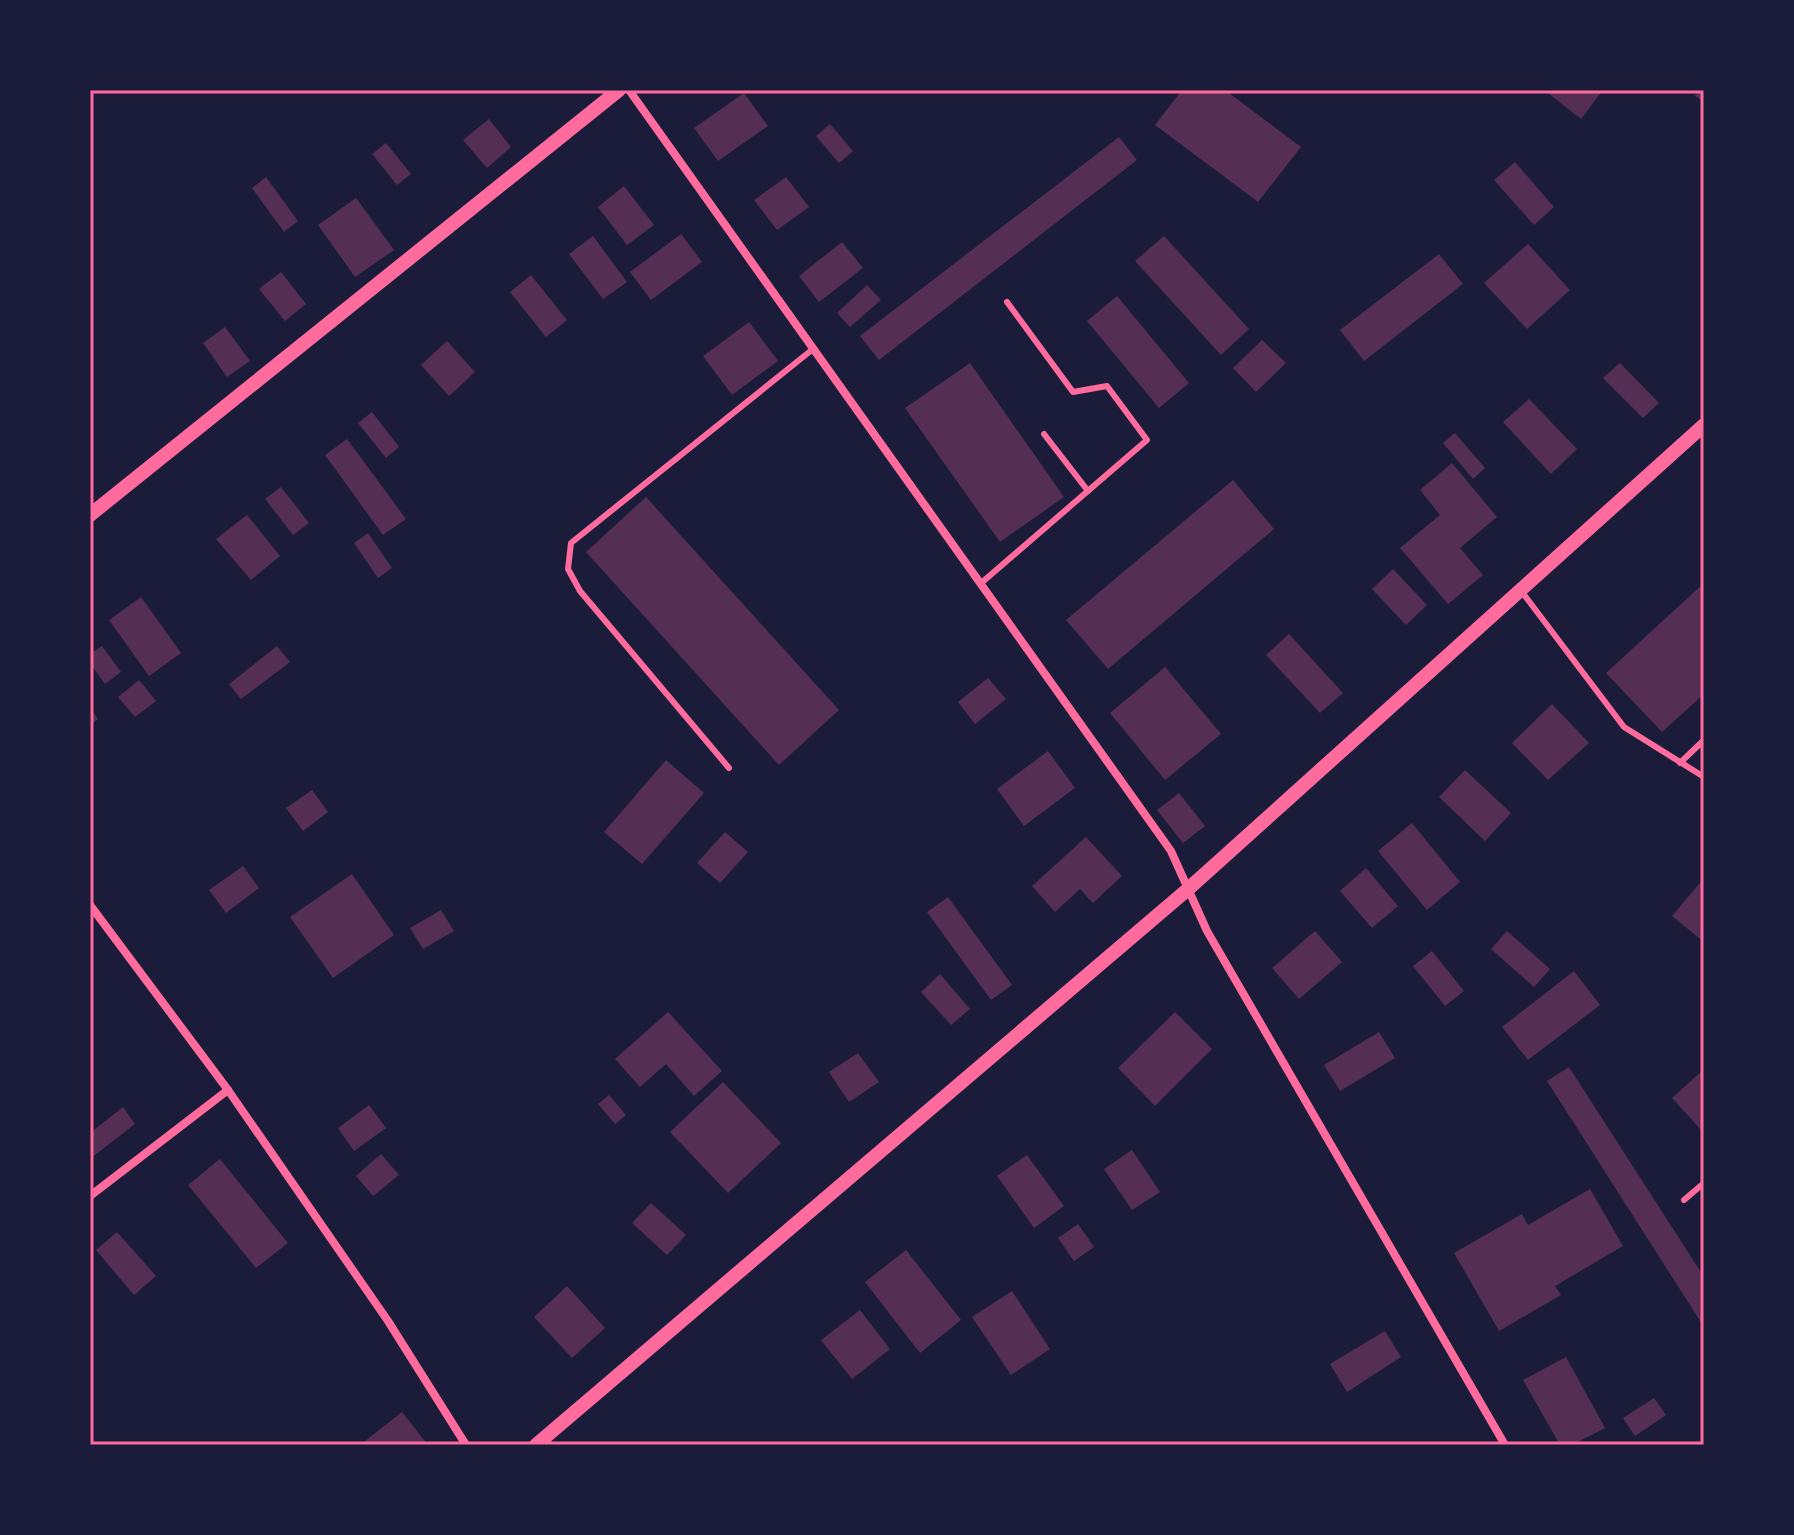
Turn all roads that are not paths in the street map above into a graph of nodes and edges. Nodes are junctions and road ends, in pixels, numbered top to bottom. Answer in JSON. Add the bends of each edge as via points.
{"nodes":[{"id":1,"x":619,"y":90,"type":"edge"},
{"id":2,"x":629,"y":90,"type":"edge"},
{"id":3,"x":1007,"y":302,"type":"dead end"},
{"id":4,"x":813,"y":349,"type":"junction"},
{"id":5,"x":1703,"y":426,"type":"edge"},
{"id":6,"x":1044,"y":434,"type":"dead end"},
{"id":7,"x":1088,"y":491,"type":"junction"},
{"id":8,"x":90,"y":515,"type":"edge"},
{"id":9,"x":980,"y":584,"type":"junction"},
{"id":10,"x":1520,"y":589,"type":"junction"},
{"id":11,"x":1704,"y":740,"type":"edge"},
{"id":12,"x":1680,"y":763,"type":"junction"},
{"id":13,"x":729,"y":768,"type":"dead end"},
{"id":14,"x":1704,"y":777,"type":"edge"},
{"id":15,"x":1187,"y":890,"type":"junction"},
{"id":16,"x":90,"y":905,"type":"edge"},
{"id":17,"x":228,"y":1090,"type":"junction"},
{"id":18,"x":1704,"y":1183,"type":"edge"},
{"id":19,"x":90,"y":1196,"type":"edge"},
{"id":20,"x":1684,"y":1200,"type":"dead end"},
{"id":21,"x":466,"y":1445,"type":"edge"},
{"id":22,"x":536,"y":1445,"type":"edge"},
{"id":23,"x":1505,"y":1445,"type":"edge"}],
"edges":[{"from":1,"to":8,"type":"street"},
{"from":2,"to":4,"type":"street"},
{"from":3,"to":7,"type":"lane","via":[[1073,392],[1107,386],[1147,440]]},
{"from":4,"to":9,"type":"street"},
{"from":4,"to":13,"type":"lane","via":[[571,543],[568,569],[580,591]]},
{"from":5,"to":10,"type":"street"},
{"from":6,"to":7,"type":"lane"},
{"from":7,"to":9,"type":"lane"},
{"from":9,"to":15,"type":"street","via":[[1171,851]]},
{"from":10,"to":12,"type":"lane","via":[[1624,727]]},
{"from":10,"to":15,"type":"street"},
{"from":11,"to":12,"type":"lane"},
{"from":12,"to":14,"type":"lane"},
{"from":15,"to":22,"type":"street"},
{"from":15,"to":23,"type":"street"},
{"from":16,"to":17,"type":"street"},
{"from":17,"to":19,"type":"street"},
{"from":17,"to":21,"type":"street","via":[[388,1321]]},
{"from":18,"to":20,"type":"lane"}]}
